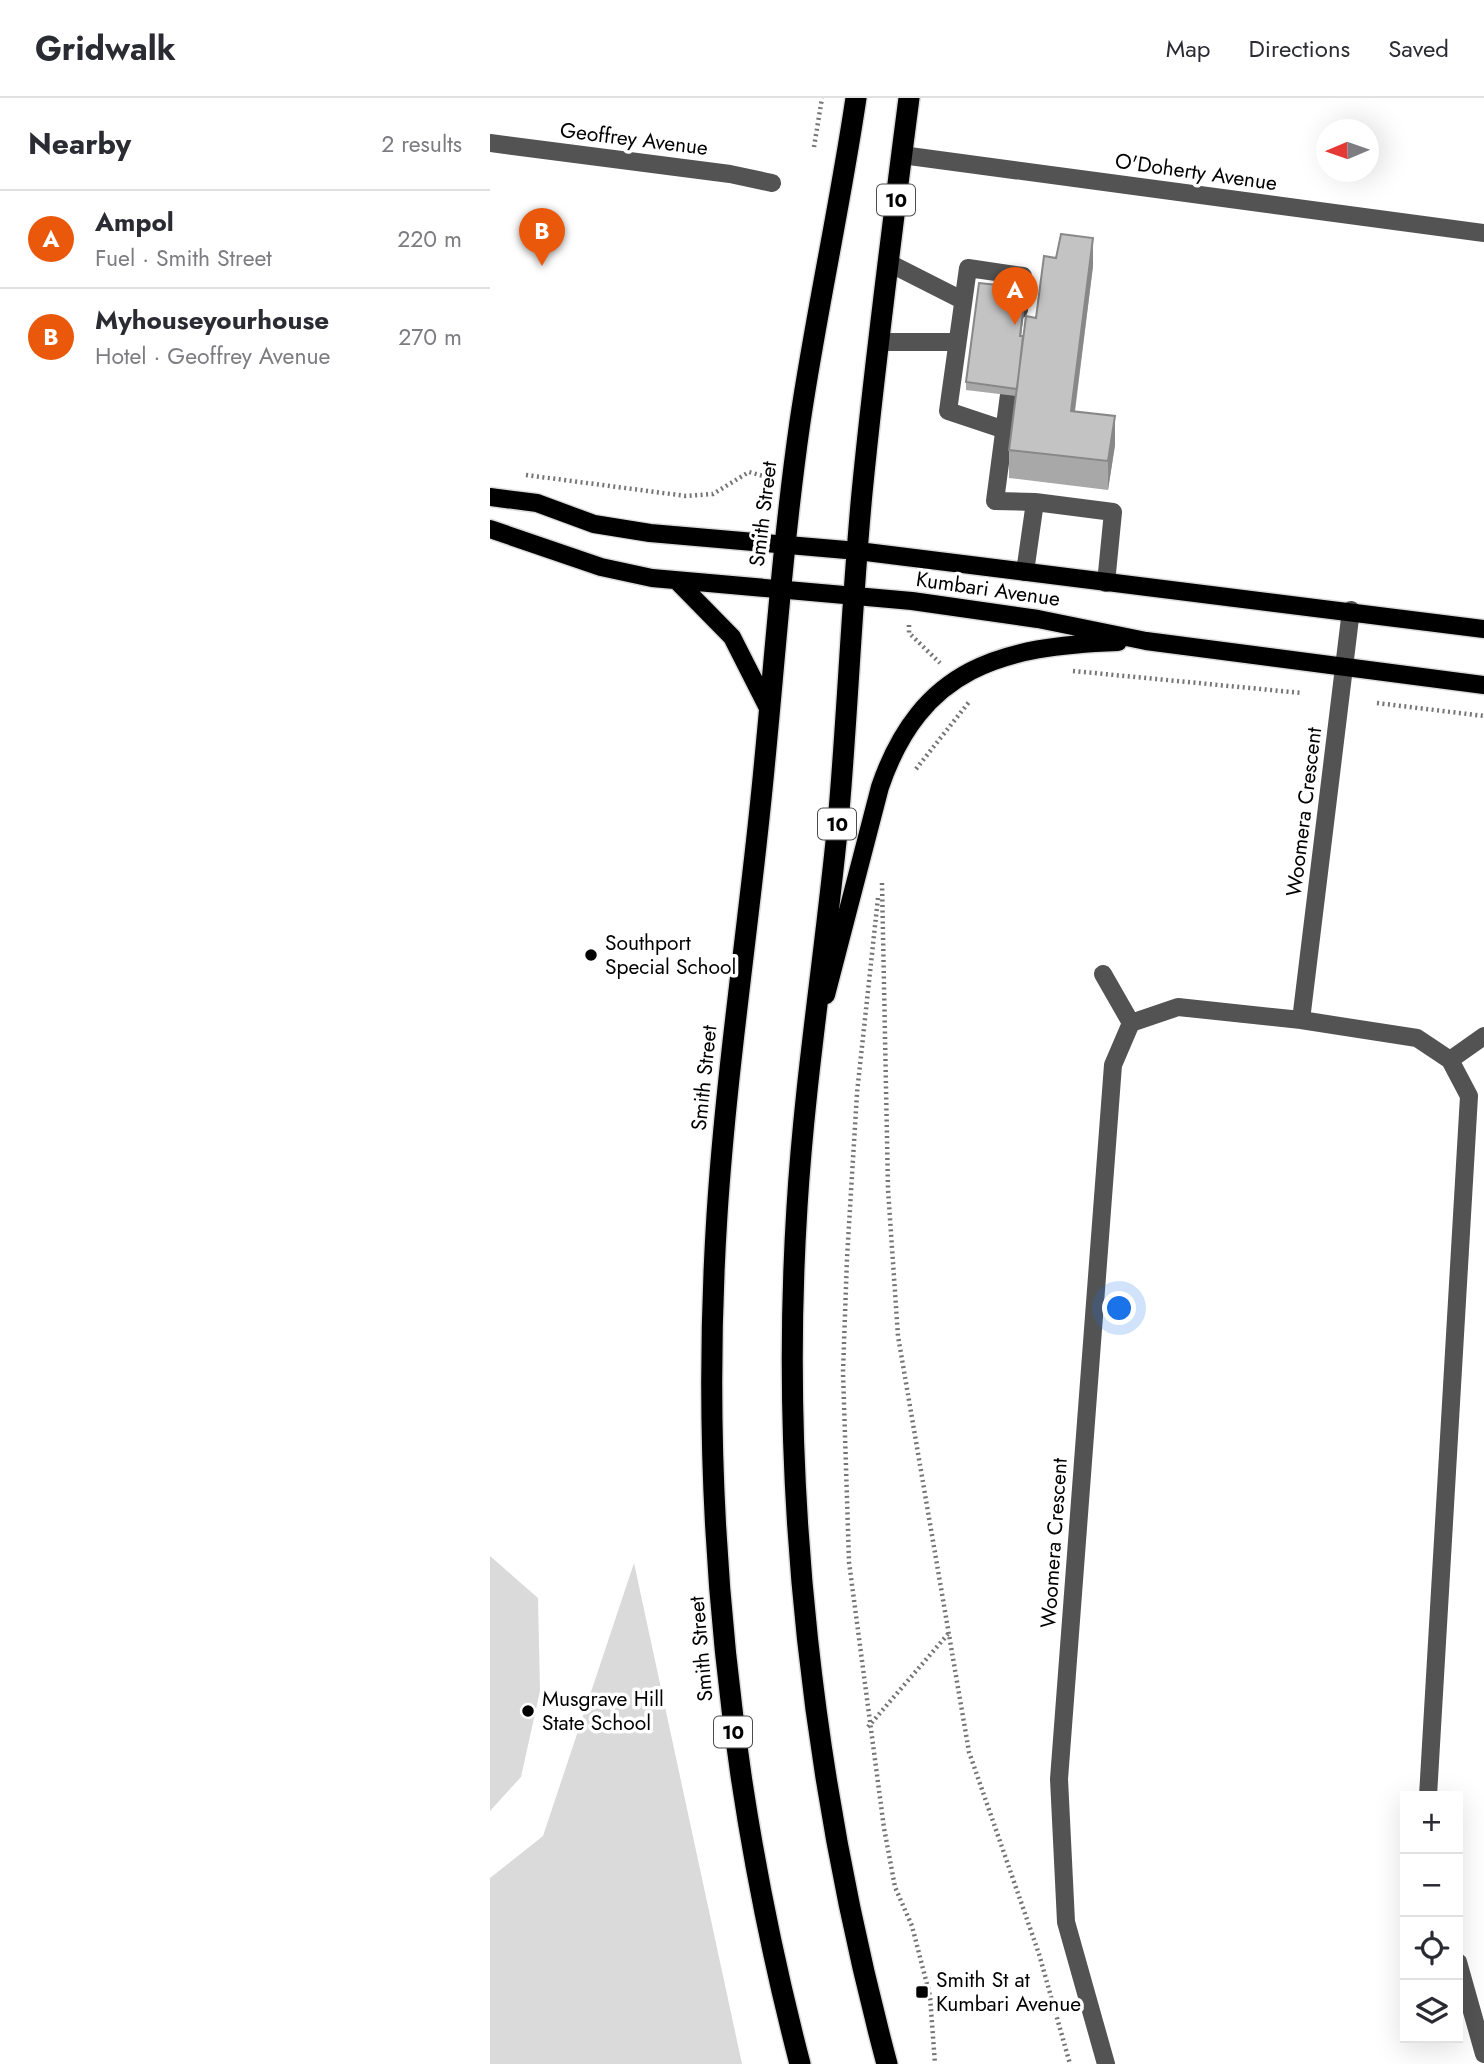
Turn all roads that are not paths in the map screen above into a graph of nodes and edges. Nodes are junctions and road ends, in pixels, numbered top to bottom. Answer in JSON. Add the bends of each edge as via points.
{"nodes":[{"id":1,"x":856,"y":98,"type":"edge"},
{"id":2,"x":909,"y":98,"type":"edge"},
{"id":3,"x":490,"y":143,"type":"edge"},
{"id":4,"x":902,"y":155,"type":"junction"},
{"id":5,"x":772,"y":183,"type":"dead end"},
{"id":6,"x":1484,"y":233,"type":"edge"},
{"id":7,"x":889,"y":263,"type":"junction"},
{"id":8,"x":962,"y":300,"type":"junction"},
{"id":9,"x":1017,"y":327,"type":"edge"},
{"id":10,"x":880,"y":342,"type":"junction"},
{"id":11,"x":957,"y":342,"type":"junction"},
{"id":12,"x":1014,"y":353,"type":"edge"},
{"id":13,"x":1005,"y":430,"type":"junction"},
{"id":14,"x":490,"y":497,"type":"edge"},
{"id":15,"x":1035,"y":502,"type":"junction"},
{"id":16,"x":490,"y":530,"type":"edge"},
{"id":17,"x":783,"y":544,"type":"junction"},
{"id":18,"x":858,"y":551,"type":"junction"},
{"id":19,"x":1025,"y":572,"type":"junction"},
{"id":20,"x":678,"y":582,"type":"junction"},
{"id":21,"x":1106,"y":583,"type":"junction"},
{"id":22,"x":778,"y":591,"type":"junction"},
{"id":23,"x":855,"y":596,"type":"junction"},
{"id":24,"x":1351,"y":610,"type":"junction"},
{"id":25,"x":1484,"y":629,"type":"edge"},
{"id":26,"x":1146,"y":640,"type":"junction"},
{"id":27,"x":1344,"y":667,"type":"junction"},
{"id":28,"x":1484,"y":685,"type":"edge"},
{"id":29,"x":769,"y":710,"type":"junction"},
{"id":30,"x":1103,"y":974,"type":"dead end"},
{"id":31,"x":1301,"y":1020,"type":"junction"},
{"id":32,"x":1130,"y":1024,"type":"junction"},
{"id":33,"x":1484,"y":1036,"type":"edge"},
{"id":34,"x":811,"y":1052,"type":"junction"},
{"id":35,"x":1450,"y":1060,"type":"junction"},
{"id":36,"x":1428,"y":1791,"type":"edge"},
{"id":37,"x":1463,"y":1980,"type":"edge"},
{"id":38,"x":1484,"y":2054,"type":"edge"},
{"id":39,"x":800,"y":2064,"type":"edge"},
{"id":40,"x":887,"y":2064,"type":"edge"},
{"id":41,"x":1106,"y":2064,"type":"edge"}],
"edges":[{"from":1,"to":17,"type":"highway","name":"Smith Street","number":"10"},
{"from":2,"to":4,"type":"highway","number":"10"},
{"from":3,"to":5,"type":"street","name":"Geoffrey Avenue"},
{"from":4,"to":6,"type":"street","name":"O'Doherty Avenue"},
{"from":4,"to":7,"type":"highway","number":"10"},
{"from":7,"to":8,"type":"street"},
{"from":7,"to":10,"type":"highway","number":"10"},
{"from":8,"to":9,"type":"street","via":[[968,268],[1023,276]]},
{"from":8,"to":11,"type":"street"},
{"from":10,"to":11,"type":"street"},
{"from":10,"to":18,"type":"highway","number":"10"},
{"from":11,"to":13,"type":"street","via":[[948,411]]},
{"from":12,"to":13,"type":"street"},
{"from":13,"to":15,"type":"street","via":[[995,501]]},
{"from":14,"to":17,"type":"main road","name":"Kumbari Avenue","via":[[537,503],[594,524],[650,533]]},
{"from":15,"to":19,"type":"street"},
{"from":15,"to":21,"type":"street","via":[[1113,512]]},
{"from":16,"to":20,"type":"main road","name":"Kumbari Avenue","via":[[601,568]]},
{"from":17,"to":18,"type":"main road","name":"Kumbari Avenue"},
{"from":17,"to":22,"type":"highway","name":"Smith Street","number":"10"},
{"from":18,"to":19,"type":"main road","name":"Kumbari Avenue"},
{"from":18,"to":23,"type":"highway","number":"10"},
{"from":19,"to":21,"type":"main road","name":"Kumbari Avenue"},
{"from":20,"to":22,"type":"main road","name":"Kumbari Avenue"},
{"from":20,"to":29,"type":"main road","via":[[732,637]]},
{"from":21,"to":24,"type":"main road","name":"Kumbari Avenue"},
{"from":22,"to":23,"type":"main road","name":"Kumbari Avenue"},
{"from":22,"to":29,"type":"highway","name":"Smith Street","number":"10"},
{"from":23,"to":26,"type":"main road","name":"Kumbari Avenue","via":[[1001,613]]},
{"from":23,"to":34,"type":"highway","number":"10","via":[[839,815]]},
{"from":24,"to":25,"type":"main road","name":"Kumbari Avenue"},
{"from":24,"to":27,"type":"street","name":"Woomera Crescent"},
{"from":26,"to":27,"type":"main road","name":"Kumbari Avenue"},
{"from":26,"to":34,"type":"main road","via":[[1058,644],[1007,654],[956,680],[915,719],[892,755],[880,787]]},
{"from":27,"to":28,"type":"main road","name":"Kumbari Avenue"},
{"from":27,"to":31,"type":"street","name":"Woomera Crescent"},
{"from":29,"to":39,"type":"highway","name":"Smith Street","number":"10","via":[[724,1122],[712,1393],[716,1525],[733,1728],[758,1885]]},
{"from":30,"to":32,"type":"street"},
{"from":31,"to":32,"type":"street","via":[[1178,1007]]},
{"from":31,"to":35,"type":"street","via":[[1417,1038]]},
{"from":32,"to":41,"type":"street","name":"Woomera Crescent","via":[[1113,1065],[1059,1779],[1066,1922]]},
{"from":33,"to":35,"type":"street"},
{"from":34,"to":40,"type":"highway","number":"10","via":[[794,1281],[803,1575],[834,1826],[850,1915]]},
{"from":35,"to":36,"type":"street","via":[[1469,1096]]},
{"from":37,"to":38,"type":"street"}]}
